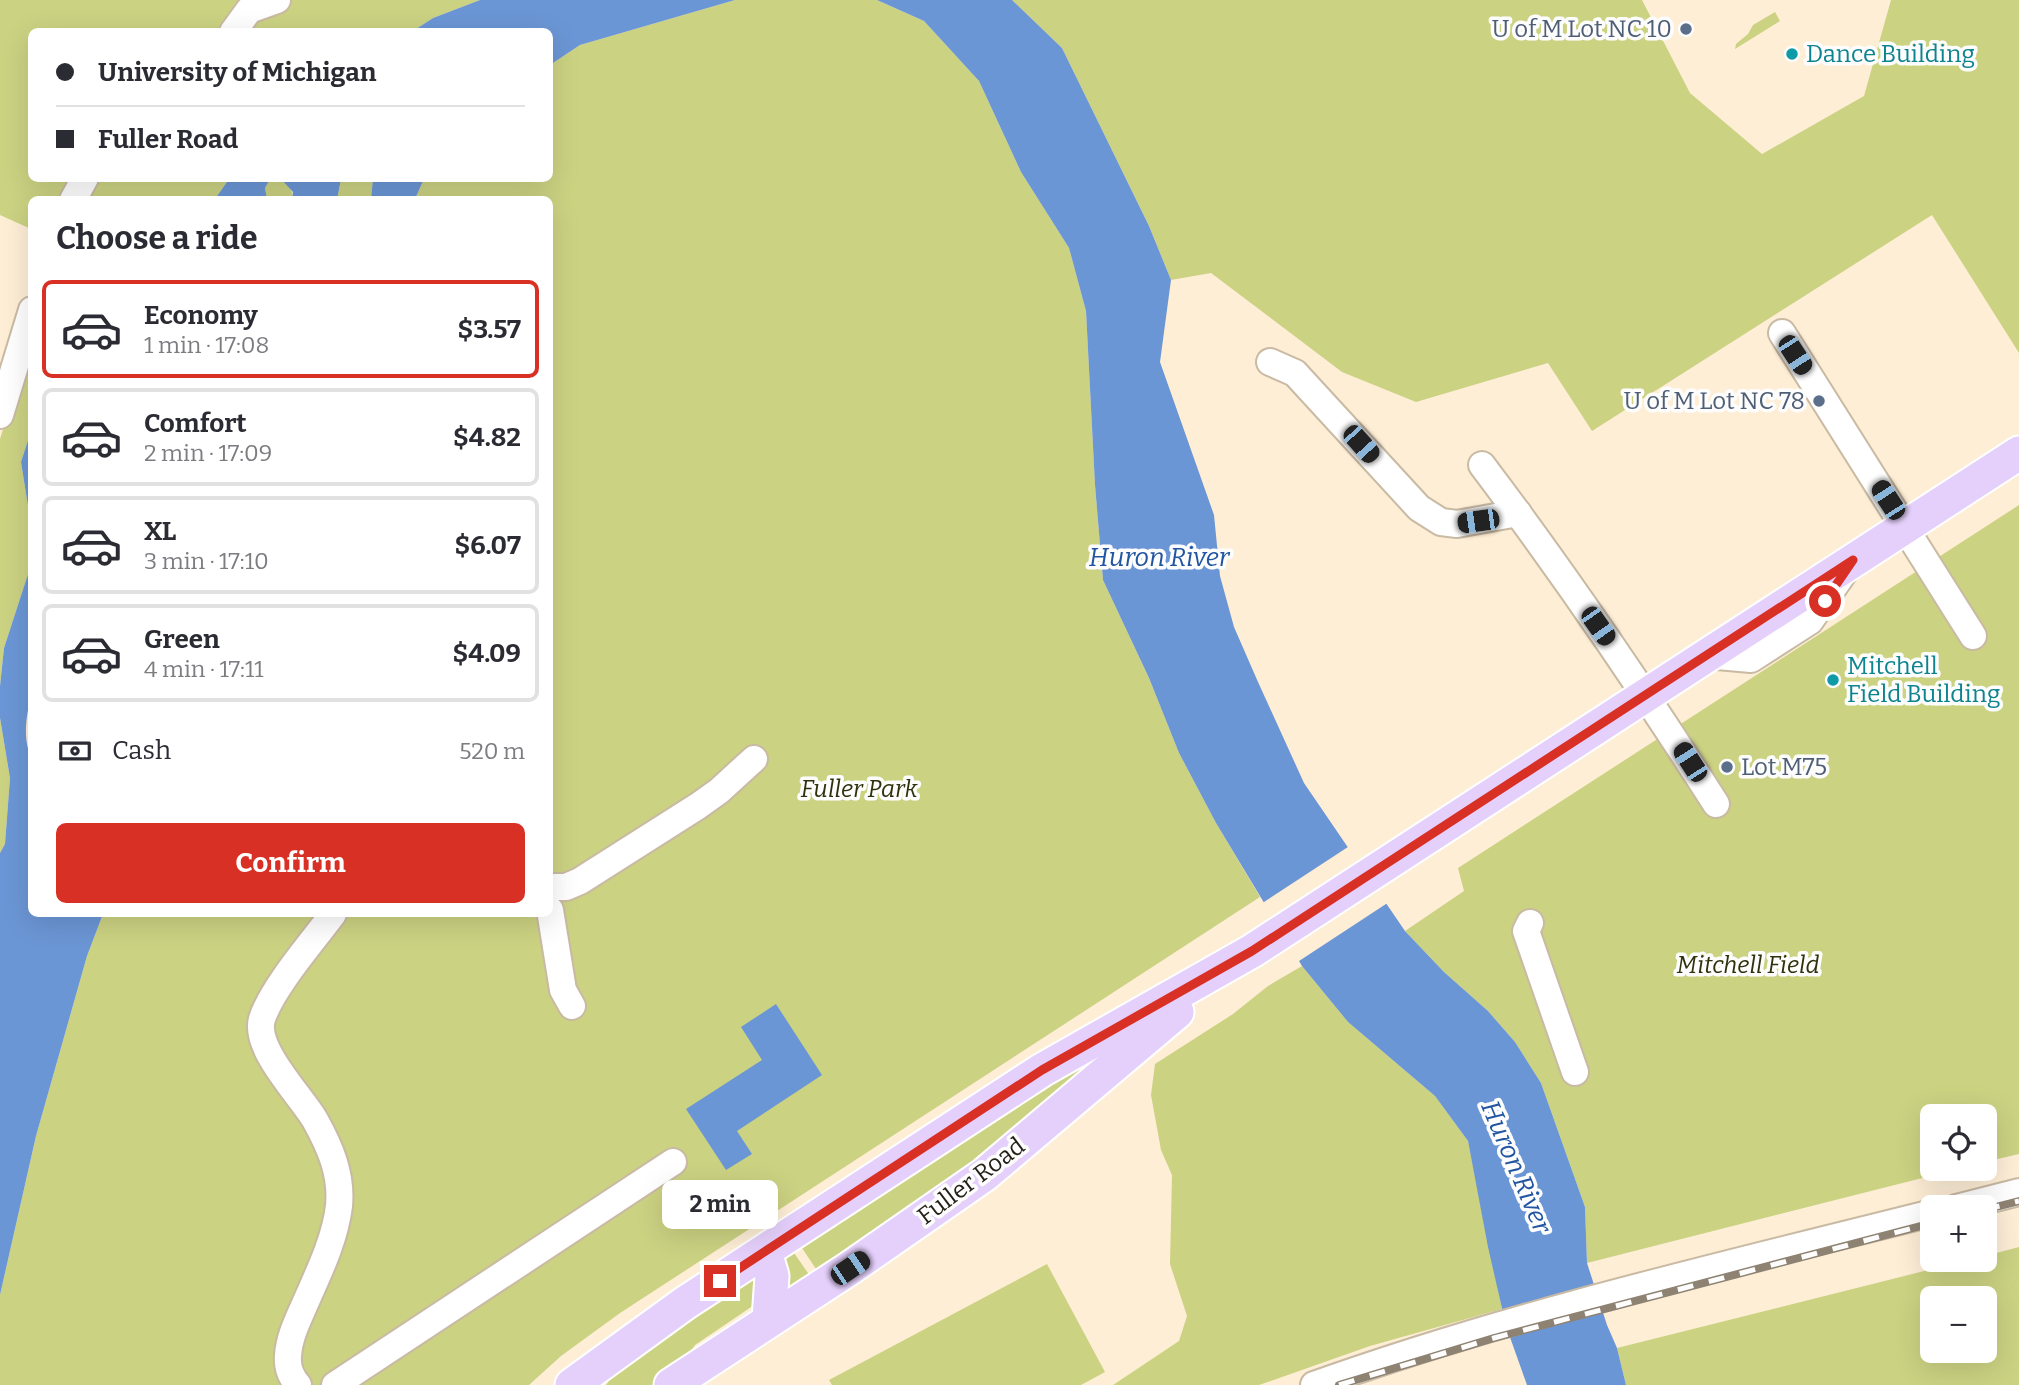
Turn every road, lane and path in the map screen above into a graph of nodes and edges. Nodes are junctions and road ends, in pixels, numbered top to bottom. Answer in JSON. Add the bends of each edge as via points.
{"nodes":[{"id":1,"x":277,"y":0,"type":"edge"},
{"id":2,"x":236,"y":28,"type":"edge"},
{"id":3,"x":28,"y":323,"type":"edge"},
{"id":4,"x":1782,"y":333,"type":"dead end"},
{"id":5,"x":1270,"y":362,"type":"dead end"},
{"id":6,"x":0,"y":415,"type":"edge"},
{"id":7,"x":2019,"y":453,"type":"edge"},
{"id":8,"x":1482,"y":465,"type":"dead end"},
{"id":9,"x":1518,"y":513,"type":"junction"},
{"id":10,"x":1905,"y":527,"type":"junction"},
{"id":11,"x":1973,"y":636,"type":"dead end"},
{"id":12,"x":1646,"y":694,"type":"junction"},
{"id":13,"x":754,"y":760,"type":"dead end"},
{"id":14,"x":1716,"y":804,"type":"dead end"},
{"id":15,"x":553,"y":887,"type":"edge"},
{"id":16,"x":331,"y":917,"type":"edge"},
{"id":17,"x":551,"y":917,"type":"edge"},
{"id":18,"x":1530,"y":923,"type":"dead end"},
{"id":19,"x":1252,"y":951,"type":"junction"},
{"id":20,"x":572,"y":1006,"type":"dead end"},
{"id":21,"x":1575,"y":1072,"type":"dead end"},
{"id":22,"x":673,"y":1162,"type":"dead end"},
{"id":23,"x":2019,"y":1192,"type":"edge"},
{"id":24,"x":1997,"y":1198,"type":"edge"},
{"id":25,"x":1920,"y":1216,"type":"edge"},
{"id":26,"x":765,"y":1252,"type":"junction"},
{"id":27,"x":769,"y":1319,"type":"junction"},
{"id":28,"x":586,"y":1378,"type":"edge"},
{"id":29,"x":298,"y":1385,"type":"edge"},
{"id":30,"x":335,"y":1385,"type":"edge"},
{"id":31,"x":671,"y":1385,"type":"edge"},
{"id":32,"x":1314,"y":1385,"type":"edge"}],
"edges":[{"from":1,"to":2,"type":"street","via":[[249,10]]},
{"from":3,"to":6,"type":"street"},
{"from":4,"to":10,"type":"street"},
{"from":5,"to":9,"type":"street","via":[[1295,373],[1419,508],[1441,522],[1457,524]]},
{"from":7,"to":10,"type":"main road","name":"Fuller Road"},
{"from":8,"to":9,"type":"street"},
{"from":9,"to":12,"type":"street"},
{"from":10,"to":11,"type":"street"},
{"from":10,"to":12,"type":"main road","name":"Fuller Road"},
{"from":12,"to":14,"type":"street"},
{"from":12,"to":19,"type":"main road","name":"Fuller Road"},
{"from":13,"to":15,"type":"street","via":[[698,806],[580,881]]},
{"from":16,"to":29,"type":"street","via":[[269,1001],[260,1023],[272,1060],[315,1120],[340,1181],[332,1238],[292,1334],[287,1358]]},
{"from":17,"to":20,"type":"street","via":[[563,990]]},
{"from":18,"to":21,"type":"street","via":[[1526,931]]},
{"from":19,"to":26,"type":"main road","name":"Fuller Road","via":[[1042,1070]]},
{"from":19,"to":27,"type":"main road","name":"Fuller Road","via":[[984,1175]]},
{"from":22,"to":30,"type":"street"},
{"from":23,"to":24,"type":"street"},
{"from":25,"to":32,"type":"street","via":[[1494,1328]]},
{"from":26,"to":27,"type":"main road","via":[[772,1276]]},
{"from":26,"to":28,"type":"main road","name":"Fuller Road","via":[[685,1303]]},
{"from":27,"to":31,"type":"main road","name":"Fuller Road"}]}
